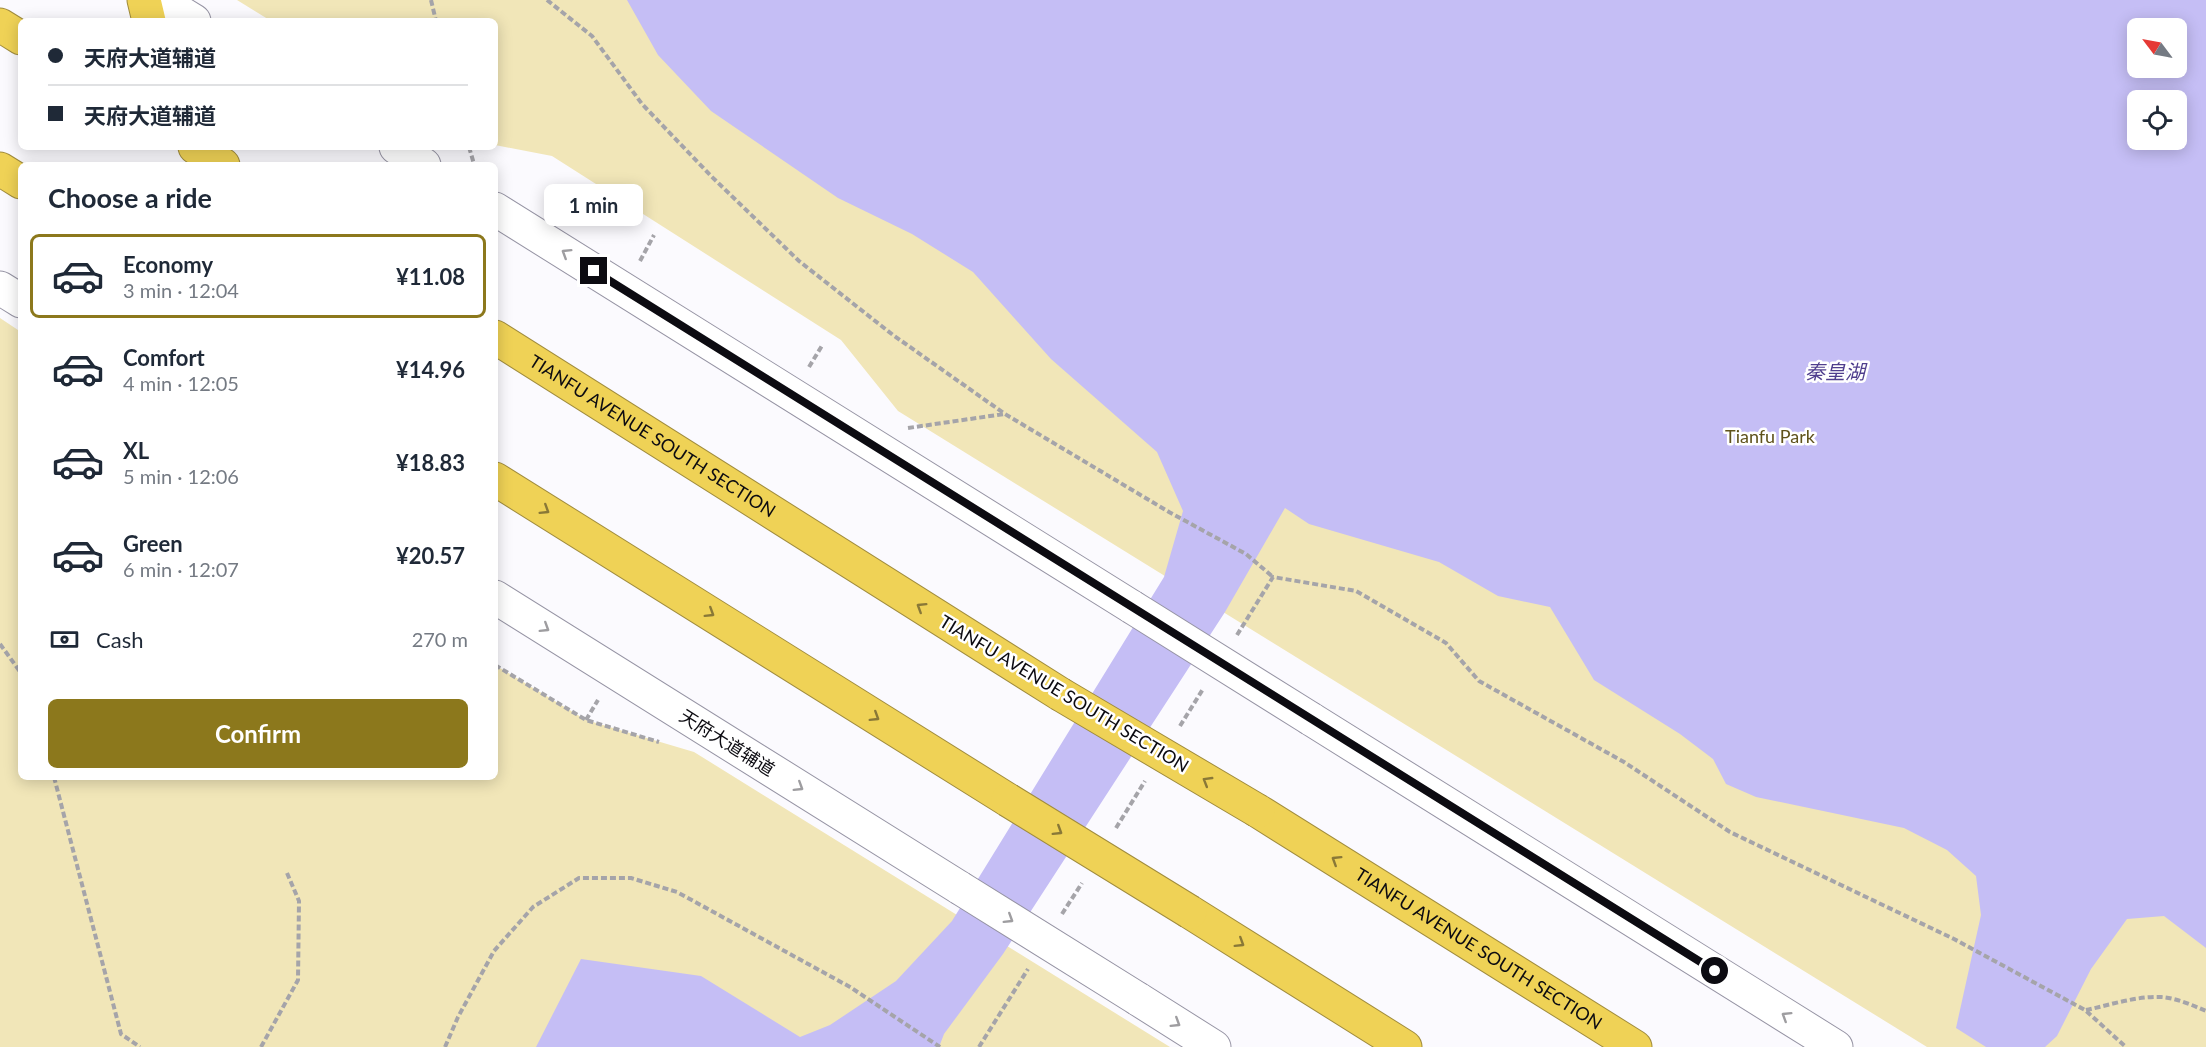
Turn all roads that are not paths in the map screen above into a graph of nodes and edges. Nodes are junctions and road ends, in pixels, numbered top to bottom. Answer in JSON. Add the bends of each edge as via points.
{"nodes":[{"id":1,"x":144,"y":0,"type":"edge"},
{"id":2,"x":160,"y":0,"type":"edge"},
{"id":3,"x":148,"y":18,"type":"edge"},
{"id":4,"x":189,"y":18,"type":"edge"},
{"id":5,"x":0,"y":25,"type":"edge"},
{"id":6,"x":18,"y":36,"type":"edge"},
{"id":7,"x":200,"y":150,"type":"edge"},
{"id":8,"x":401,"y":150,"type":"edge"},
{"id":9,"x":218,"y":162,"type":"edge"},
{"id":10,"x":419,"y":162,"type":"edge"},
{"id":11,"x":0,"y":169,"type":"edge"},
{"id":12,"x":18,"y":180,"type":"edge"},
{"id":13,"x":0,"y":195,"type":"edge"},
{"id":14,"x":18,"y":198,"type":"edge"},
{"id":15,"x":498,"y":211,"type":"edge"},
{"id":16,"x":0,"y":288,"type":"edge"},
{"id":17,"x":18,"y":299,"type":"edge"},
{"id":18,"x":498,"y":339,"type":"edge"},
{"id":19,"x":498,"y":481,"type":"edge"},
{"id":20,"x":498,"y":599,"type":"edge"},
{"id":21,"x":1214,"y":1047,"type":"edge"},
{"id":22,"x":1405,"y":1047,"type":"edge"},
{"id":23,"x":1635,"y":1047,"type":"edge"},
{"id":24,"x":1836,"y":1047,"type":"edge"}],
"edges":[{"from":1,"to":3,"type":"highway"},
{"from":2,"to":4,"type":"street"},
{"from":5,"to":6,"type":"highway"},
{"from":7,"to":9,"type":"highway"},
{"from":8,"to":10,"type":"street"},
{"from":11,"to":12,"type":"highway"},
{"from":13,"to":14,"type":"highway"},
{"from":24,"to":15,"type":"street","one_way":true,"bridge":true},
{"from":16,"to":17,"type":"street"},
{"from":23,"to":18,"type":"highway","name":"TIANFU AVENUE SOUTH SECTION","one_way":true,"bridge":true,"via":[[1257,811],[1060,694]]},
{"from":19,"to":22,"type":"highway","one_way":true,"bridge":true},
{"from":20,"to":21,"type":"street","name":"天府大道辅道","one_way":true,"bridge":true}]}
